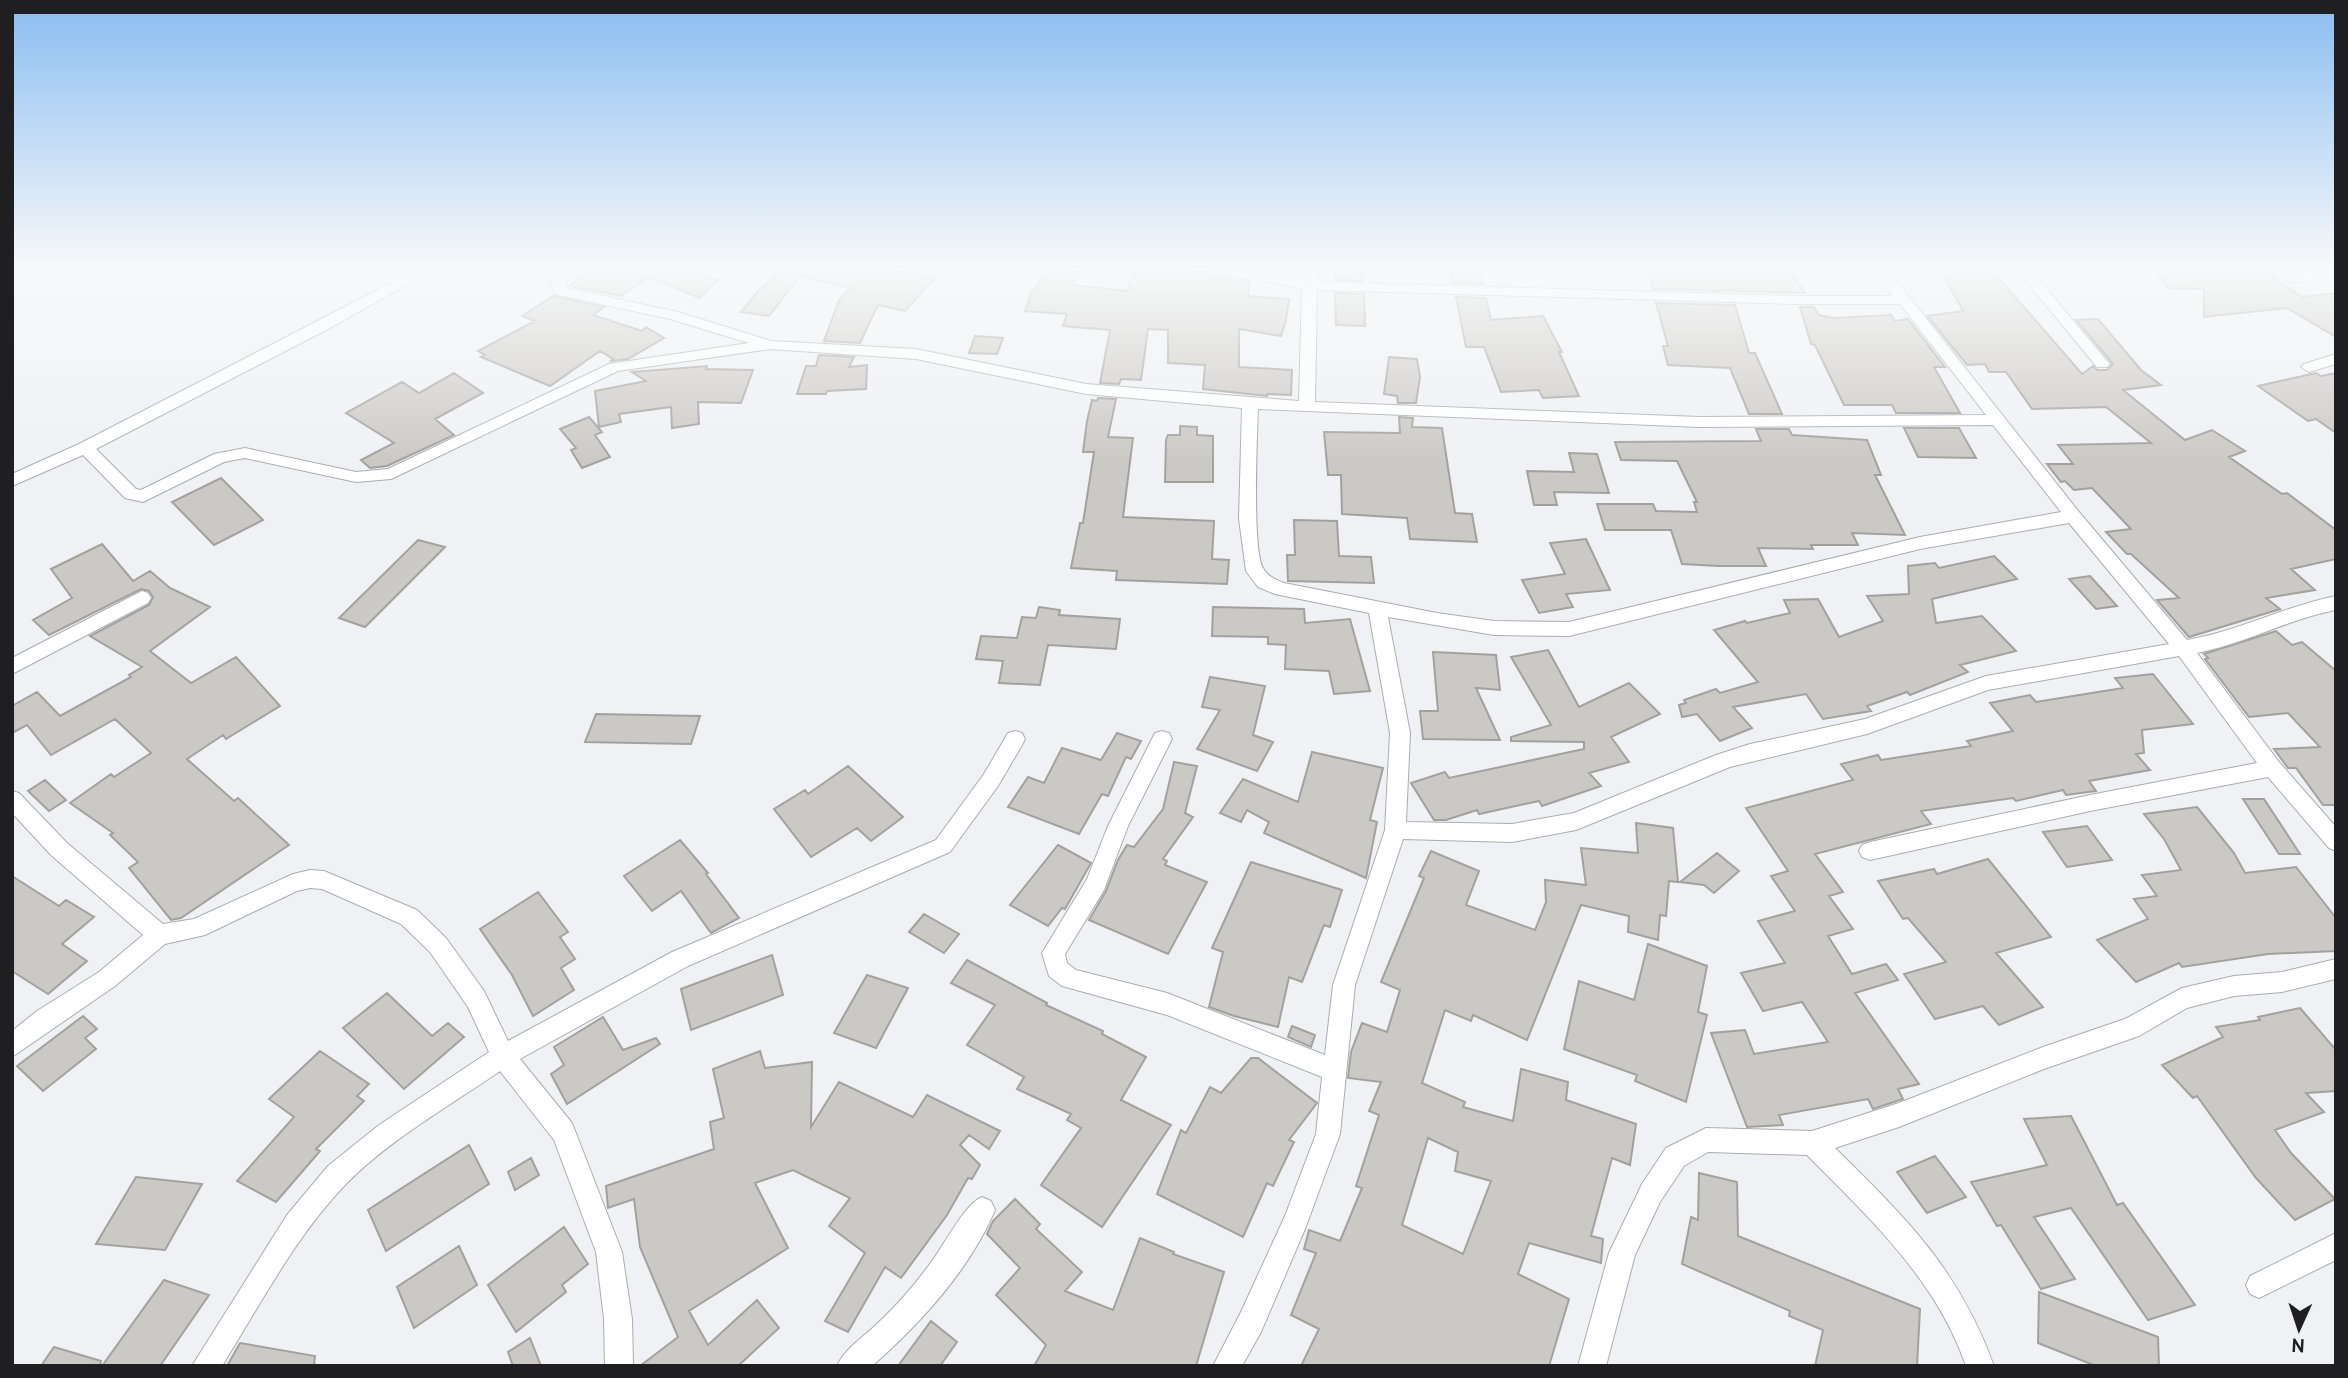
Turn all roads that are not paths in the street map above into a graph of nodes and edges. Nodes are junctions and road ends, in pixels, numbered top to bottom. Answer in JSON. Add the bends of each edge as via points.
{"nodes":[{"id":1,"x":309,"y":333,"type":"edge"},
{"id":2,"x":732,"y":333,"type":"edge"},
{"id":3,"x":1310,"y":333,"type":"edge"},
{"id":4,"x":1931,"y":333,"type":"edge"},
{"id":5,"x":2076,"y":333,"type":"edge"},
{"id":6,"x":770,"y":345,"type":"junction"},
{"id":7,"x":2336,"y":359,"type":"edge"},
{"id":8,"x":2102,"y":364,"type":"dead end"},
{"id":9,"x":2309,"y":367,"type":"dead end"},
{"id":10,"x":1250,"y":404,"type":"junction"},
{"id":11,"x":1307,"y":405,"type":"junction"},
{"id":12,"x":1998,"y":420,"type":"junction"},
{"id":13,"x":85,"y":448,"type":"junction"},
{"id":14,"x":12,"y":481,"type":"edge"},
{"id":15,"x":2073,"y":516,"type":"junction"},
{"id":16,"x":142,"y":598,"type":"dead end"},
{"id":17,"x":2336,"y":603,"type":"edge"},
{"id":18,"x":1378,"y":610,"type":"junction"},
{"id":19,"x":2183,"y":648,"type":"junction"},
{"id":20,"x":12,"y":667,"type":"edge"},
{"id":21,"x":1015,"y":739,"type":"dead end"},
{"id":22,"x":1162,"y":739,"type":"dead end"},
{"id":23,"x":2272,"y":768,"type":"junction"},
{"id":24,"x":12,"y":799,"type":"edge"},
{"id":25,"x":2328,"y":821,"type":"edge"},
{"id":26,"x":1395,"y":830,"type":"junction"},
{"id":27,"x":2336,"y":842,"type":"edge"},
{"id":28,"x":1870,"y":851,"type":"dead end"},
{"id":29,"x":159,"y":935,"type":"junction"},
{"id":30,"x":2336,"y":969,"type":"edge"},
{"id":31,"x":12,"y":1046,"type":"edge"},
{"id":32,"x":503,"y":1056,"type":"junction"},
{"id":33,"x":1336,"y":1071,"type":"junction"},
{"id":34,"x":1812,"y":1143,"type":"junction"},
{"id":35,"x":982,"y":1210,"type":"dead end"},
{"id":36,"x":2336,"y":1246,"type":"edge"},
{"id":37,"x":2259,"y":1284,"type":"dead end"},
{"id":38,"x":206,"y":1366,"type":"edge"},
{"id":39,"x":619,"y":1366,"type":"edge"},
{"id":40,"x":851,"y":1366,"type":"edge"},
{"id":41,"x":1227,"y":1366,"type":"edge"},
{"id":42,"x":1592,"y":1366,"type":"edge"},
{"id":43,"x":1980,"y":1366,"type":"edge"}],
"edges":[{"from":1,"to":13,"type":"street"},
{"from":2,"to":6,"type":"street"},
{"from":3,"to":11,"type":"street"},
{"from":4,"to":12,"type":"street"},
{"from":5,"to":8,"type":"street"},
{"from":6,"to":10,"type":"street","via":[[916,354],[1086,389]]},
{"from":6,"to":13,"type":"street","via":[[614,367],[376,478],[320,471],[245,453],[220,458],[143,496],[131,494]]},
{"from":7,"to":9,"type":"street"},
{"from":10,"to":11,"type":"street"},
{"from":10,"to":18,"type":"street","via":[[1252,567],[1264,582],[1281,589]]},
{"from":11,"to":12,"type":"street","via":[[1700,422]]},
{"from":12,"to":15,"type":"street"},
{"from":13,"to":14,"type":"street"},
{"from":15,"to":18,"type":"street","via":[[1920,543],[1569,629],[1494,628]]},
{"from":15,"to":19,"type":"street"},
{"from":16,"to":20,"type":"street"},
{"from":17,"to":19,"type":"street","via":[[2218,642]]},
{"from":18,"to":26,"type":"street","via":[[1401,733]]},
{"from":19,"to":23,"type":"street"},
{"from":19,"to":26,"type":"street","via":[[1986,683],[1867,726],[1723,761],[1576,821],[1512,833]]},
{"from":21,"to":32,"type":"street","via":[[943,846],[680,959]]},
{"from":22,"to":33,"type":"street","via":[[1118,826],[1097,883],[1053,953],[1057,970],[1070,979],[1218,1022]]},
{"from":23,"to":25,"type":"street"},
{"from":23,"to":28,"type":"street"},
{"from":24,"to":29,"type":"street","via":[[59,849]]},
{"from":25,"to":27,"type":"street"},
{"from":26,"to":33,"type":"street","via":[[1344,985]]},
{"from":29,"to":31,"type":"street","via":[[107,979]]},
{"from":29,"to":32,"type":"street","via":[[197,928],[293,883],[324,880],[409,917],[419,926],[476,999]]},
{"from":30,"to":34,"type":"street","via":[[2182,999],[2131,1028]]},
{"from":32,"to":38,"type":"street","via":[[387,1134],[337,1175],[296,1224]]},
{"from":32,"to":39,"type":"street","via":[[563,1132],[609,1252]]},
{"from":33,"to":41,"type":"street","via":[[1328,1134],[1301,1208]]},
{"from":34,"to":42,"type":"street","via":[[1706,1140],[1675,1157],[1651,1193],[1622,1253]]},
{"from":34,"to":43,"type":"street","via":[[1903,1236],[1961,1318]]},
{"from":35,"to":40,"type":"street","via":[[961,1247],[888,1334]]},
{"from":36,"to":37,"type":"street"}]}
